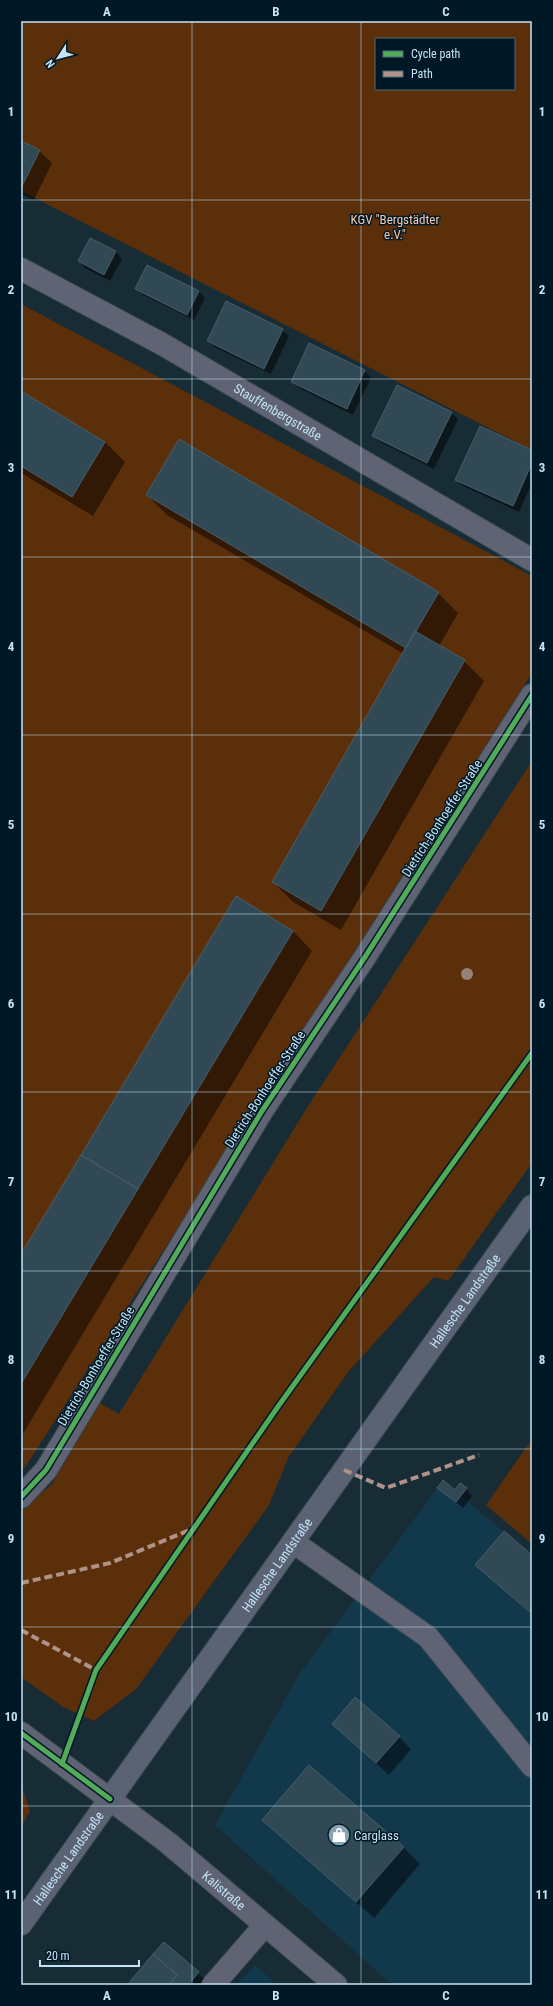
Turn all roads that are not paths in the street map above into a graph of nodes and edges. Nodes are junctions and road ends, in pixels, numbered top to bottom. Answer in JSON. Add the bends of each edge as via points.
{"nodes":[{"id":1,"x":21,"y":269,"type":"edge"},
{"id":2,"x":532,"y":560,"type":"edge"},
{"id":3,"x":532,"y":696,"type":"edge"},
{"id":4,"x":532,"y":1206,"type":"edge"},
{"id":5,"x":21,"y":1497,"type":"edge"},
{"id":6,"x":293,"y":1542,"type":"junction"},
{"id":7,"x":21,"y":1733,"type":"edge"},
{"id":8,"x":532,"y":1766,"type":"edge"},
{"id":9,"x":110,"y":1799,"type":"junction"},
{"id":10,"x":21,"y":1924,"type":"edge"},
{"id":11,"x":265,"y":1925,"type":"junction"},
{"id":12,"x":213,"y":1985,"type":"edge"},
{"id":13,"x":336,"y":1985,"type":"edge"}],
"edges":[{"from":1,"to":2,"type":"street","name":"Stauffenbergstraße","via":[[162,344]]},
{"from":3,"to":5,"type":"street","name":"Dietrich-Bonhoeffer-Straße","via":[[365,957],[262,1111],[46,1470]]},
{"from":4,"to":6,"type":"main road","name":"Hallesche Landstraße"},
{"from":6,"to":8,"type":"street","via":[[428,1637]]},
{"from":6,"to":9,"type":"main road","name":"Hallesche Landstraße"},
{"from":7,"to":9,"type":"street","name":"Kalistraße"},
{"from":9,"to":10,"type":"main road","name":"Hallesche Landstraße"},
{"from":9,"to":11,"type":"street","name":"Kalistraße","via":[[208,1876]]},
{"from":11,"to":12,"type":"street"},
{"from":11,"to":13,"type":"street","name":"Kalistraße"}]}
